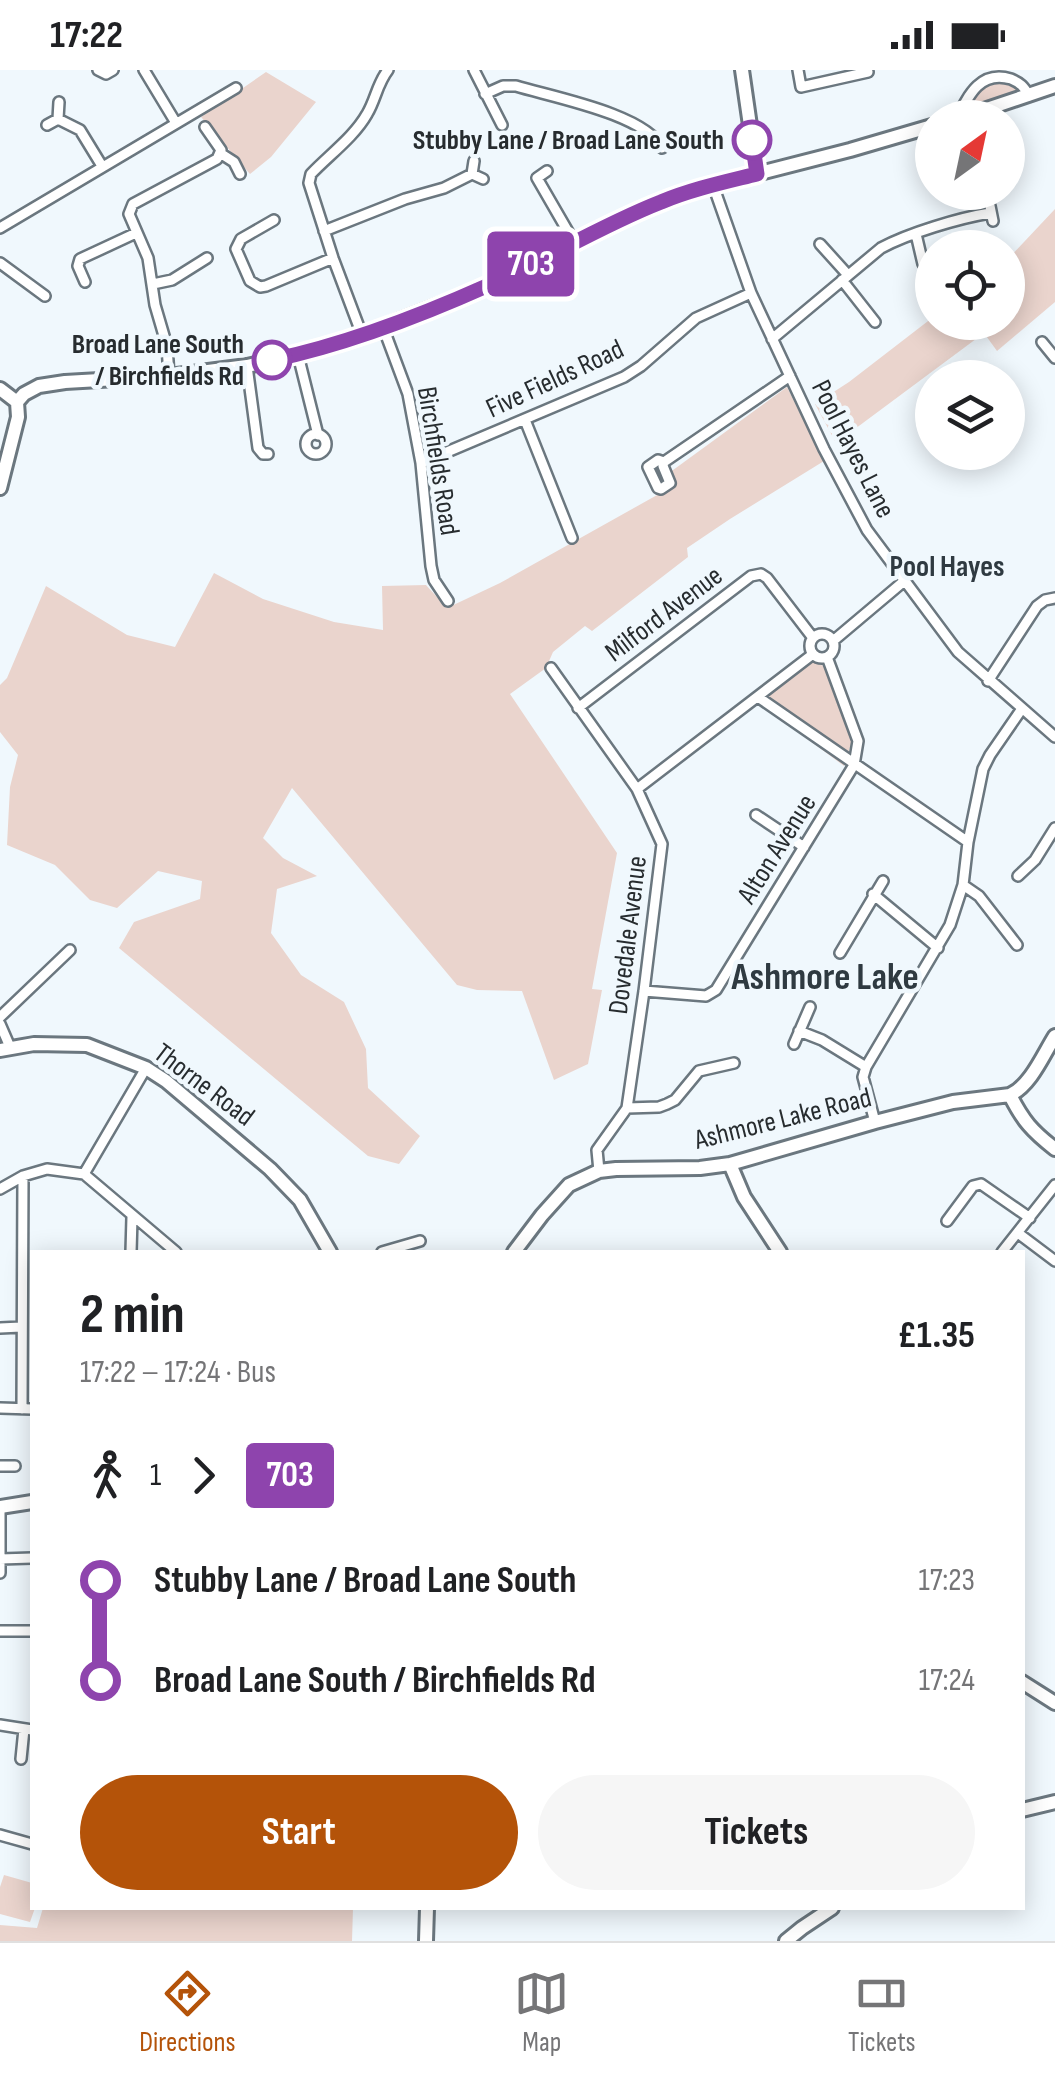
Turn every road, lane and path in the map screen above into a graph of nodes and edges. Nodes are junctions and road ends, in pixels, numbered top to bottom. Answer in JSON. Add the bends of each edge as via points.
{"nodes":[{"id":1,"x":98,"y":70,"type":"edge"},
{"id":2,"x":113,"y":70,"type":"edge"},
{"id":3,"x":144,"y":70,"type":"edge"},
{"id":4,"x":388,"y":70,"type":"edge"},
{"id":5,"x":474,"y":70,"type":"edge"},
{"id":6,"x":742,"y":70,"type":"edge"},
{"id":7,"x":798,"y":70,"type":"edge"},
{"id":8,"x":868,"y":72,"type":"edge"},
{"id":9,"x":236,"y":88,"type":"dead end"},
{"id":10,"x":1054,"y":90,"type":"edge"},
{"id":11,"x":484,"y":94,"type":"junction"},
{"id":12,"x":1028,"y":96,"type":"junction"},
{"id":13,"x":969,"y":100,"type":"edge"},
{"id":14,"x":1015,"y":100,"type":"edge"},
{"id":15,"x":59,"y":102,"type":"dead end"},
{"id":16,"x":58,"y":118,"type":"junction"},
{"id":17,"x":176,"y":123,"type":"junction"},
{"id":18,"x":47,"y":125,"type":"dead end"},
{"id":19,"x":502,"y":125,"type":"dead end"},
{"id":20,"x":205,"y":127,"type":"dead end"},
{"id":21,"x":915,"y":131,"type":"edge"},
{"id":22,"x":667,"y":132,"type":"dead end"},
{"id":23,"x":220,"y":153,"type":"junction"},
{"id":24,"x":474,"y":161,"type":"dead end"},
{"id":25,"x":102,"y":166,"type":"junction"},
{"id":26,"x":546,"y":171,"type":"dead end"},
{"id":27,"x":240,"y":174,"type":"dead end"},
{"id":28,"x":472,"y":174,"type":"junction"},
{"id":29,"x":757,"y":174,"type":"junction"},
{"id":30,"x":482,"y":180,"type":"dead end"},
{"id":31,"x":714,"y":185,"type":"junction"},
{"id":32,"x":991,"y":214,"type":"dead end"},
{"id":33,"x":274,"y":220,"type":"dead end"},
{"id":34,"x":0,"y":228,"type":"edge"},
{"id":35,"x":324,"y":230,"type":"junction"},
{"id":36,"x":929,"y":230,"type":"edge"},
{"id":37,"x":136,"y":234,"type":"junction"},
{"id":38,"x":915,"y":234,"type":"edge"},
{"id":39,"x":574,"y":242,"type":"junction"},
{"id":40,"x":820,"y":244,"type":"dead end"},
{"id":41,"x":206,"y":258,"type":"dead end"},
{"id":42,"x":333,"y":258,"type":"junction"},
{"id":43,"x":0,"y":263,"type":"edge"},
{"id":44,"x":34,"y":273,"type":"dead end"},
{"id":45,"x":845,"y":278,"type":"junction"},
{"id":46,"x":85,"y":282,"type":"dead end"},
{"id":47,"x":27,"y":283,"type":"junction"},
{"id":48,"x":153,"y":284,"type":"junction"},
{"id":49,"x":751,"y":292,"type":"junction"},
{"id":50,"x":45,"y":296,"type":"dead end"},
{"id":51,"x":875,"y":322,"type":"dead end"},
{"id":52,"x":382,"y":327,"type":"junction"},
{"id":53,"x":362,"y":335,"type":"junction"},
{"id":54,"x":772,"y":339,"type":"junction"},
{"id":55,"x":1042,"y":342,"type":"dead end"},
{"id":56,"x":1054,"y":354,"type":"edge"},
{"id":57,"x":298,"y":355,"type":"junction"},
{"id":58,"x":247,"y":366,"type":"junction"},
{"id":59,"x":169,"y":376,"type":"junction"},
{"id":60,"x":790,"y":376,"type":"junction"},
{"id":61,"x":0,"y":389,"type":"edge"},
{"id":62,"x":16,"y":402,"type":"junction"},
{"id":63,"x":526,"y":420,"type":"junction"},
{"id":64,"x":318,"y":435,"type":"dead end"},
{"id":65,"x":268,"y":454,"type":"dead end"},
{"id":66,"x":664,"y":462,"type":"dead end"},
{"id":67,"x":421,"y":463,"type":"junction"},
{"id":68,"x":0,"y":488,"type":"edge"},
{"id":69,"x":572,"y":538,"type":"dead end"},
{"id":70,"x":904,"y":582,"type":"junction"},
{"id":71,"x":1055,"y":598,"type":"edge"},
{"id":72,"x":448,"y":602,"type":"dead end"},
{"id":73,"x":813,"y":638,"type":"junction"},
{"id":74,"x":833,"y":641,"type":"junction"},
{"id":75,"x":813,"y":654,"type":"junction"},
{"id":76,"x":827,"y":657,"type":"junction"},
{"id":77,"x":551,"y":668,"type":"dead end"},
{"id":78,"x":988,"y":680,"type":"junction"},
{"id":79,"x":758,"y":697,"type":"junction"},
{"id":80,"x":578,"y":708,"type":"junction"},
{"id":81,"x":1021,"y":710,"type":"junction"},
{"id":82,"x":1055,"y":737,"type":"edge"},
{"id":83,"x":854,"y":766,"type":"junction"},
{"id":84,"x":637,"y":789,"type":"junction"},
{"id":85,"x":756,"y":815,"type":"dead end"},
{"id":86,"x":1055,"y":828,"type":"edge"},
{"id":87,"x":968,"y":842,"type":"junction"},
{"id":88,"x":804,"y":847,"type":"junction"},
{"id":89,"x":1018,"y":876,"type":"dead end"},
{"id":90,"x":883,"y":880,"type":"dead end"},
{"id":91,"x":963,"y":885,"type":"junction"},
{"id":92,"x":873,"y":894,"type":"junction"},
{"id":93,"x":1017,"y":945,"type":"dead end"},
{"id":94,"x":938,"y":948,"type":"junction"},
{"id":95,"x":70,"y":950,"type":"dead end"},
{"id":96,"x":840,"y":953,"type":"dead end"},
{"id":97,"x":644,"y":991,"type":"junction"},
{"id":98,"x":810,"y":1006,"type":"dead end"},
{"id":99,"x":0,"y":1020,"type":"edge"},
{"id":100,"x":799,"y":1032,"type":"junction"},
{"id":101,"x":1055,"y":1036,"type":"edge"},
{"id":102,"x":794,"y":1044,"type":"dead end"},
{"id":103,"x":5,"y":1049,"type":"edge"},
{"id":104,"x":734,"y":1063,"type":"dead end"},
{"id":105,"x":866,"y":1067,"type":"junction"},
{"id":106,"x":146,"y":1068,"type":"junction"},
{"id":107,"x":1010,"y":1095,"type":"junction"},
{"id":108,"x":627,"y":1108,"type":"junction"},
{"id":109,"x":875,"y":1122,"type":"junction"},
{"id":110,"x":1055,"y":1149,"type":"edge"},
{"id":111,"x":730,"y":1164,"type":"junction"},
{"id":112,"x":598,"y":1171,"type":"junction"},
{"id":113,"x":84,"y":1174,"type":"junction"},
{"id":114,"x":23,"y":1176,"type":"junction"},
{"id":115,"x":1055,"y":1185,"type":"edge"},
{"id":116,"x":0,"y":1190,"type":"edge"},
{"id":117,"x":132,"y":1217,"type":"junction"},
{"id":118,"x":1030,"y":1218,"type":"junction"},
{"id":119,"x":947,"y":1221,"type":"dead end"},
{"id":120,"x":1018,"y":1233,"type":"junction"},
{"id":121,"x":420,"y":1241,"type":"dead end"},
{"id":122,"x":130,"y":1250,"type":"edge"},
{"id":123,"x":173,"y":1250,"type":"edge"},
{"id":124,"x":327,"y":1250,"type":"edge"},
{"id":125,"x":389,"y":1250,"type":"edge"},
{"id":126,"x":516,"y":1250,"type":"edge"},
{"id":127,"x":779,"y":1250,"type":"edge"},
{"id":128,"x":1004,"y":1250,"type":"edge"},
{"id":129,"x":1055,"y":1261,"type":"edge"},
{"id":130,"x":21,"y":1327,"type":"junction"},
{"id":131,"x":0,"y":1328,"type":"edge"},
{"id":132,"x":0,"y":1408,"type":"edge"},
{"id":133,"x":27,"y":1409,"type":"edge"},
{"id":134,"x":0,"y":1466,"type":"edge"},
{"id":135,"x":15,"y":1466,"type":"dead end"},
{"id":136,"x":30,"y":1502,"type":"edge"},
{"id":137,"x":0,"y":1507,"type":"edge"},
{"id":138,"x":30,"y":1558,"type":"edge"},
{"id":139,"x":0,"y":1559,"type":"edge"},
{"id":140,"x":0,"y":1573,"type":"edge"},
{"id":141,"x":0,"y":1631,"type":"edge"},
{"id":142,"x":30,"y":1631,"type":"edge"},
{"id":143,"x":1025,"y":1684,"type":"edge"},
{"id":144,"x":1055,"y":1703,"type":"edge"},
{"id":145,"x":0,"y":1725,"type":"edge"},
{"id":146,"x":28,"y":1729,"type":"edge"},
{"id":147,"x":21,"y":1759,"type":"dead end"},
{"id":148,"x":1055,"y":1802,"type":"edge"},
{"id":149,"x":1025,"y":1809,"type":"edge"},
{"id":150,"x":0,"y":1836,"type":"edge"},
{"id":151,"x":30,"y":1844,"type":"edge"},
{"id":152,"x":426,"y":1910,"type":"edge"},
{"id":153,"x":829,"y":1910,"type":"edge"},
{"id":154,"x":426,"y":1941,"type":"edge"},
{"id":155,"x":786,"y":1941,"type":"edge"}],
"edges":[{"from":1,"to":2,"type":"street"},
{"from":3,"to":17,"type":"street"},
{"from":4,"to":35,"type":"street","via":[[361,124],[311,174]]},
{"from":5,"to":11,"type":"street"},
{"from":6,"to":29,"type":"street"},
{"from":7,"to":8,"type":"street","via":[[801,87]]},
{"from":9,"to":17,"type":"street"},
{"from":10,"to":12,"type":"street"},
{"from":11,"to":19,"type":"street"},
{"from":11,"to":22,"type":"street","via":[[516,86],[624,118],[660,144]]},
{"from":12,"to":13,"type":"street","via":[[1019,83],[990,75]]},
{"from":12,"to":14,"type":"street"},
{"from":15,"to":16,"type":"street"},
{"from":16,"to":18,"type":"street"},
{"from":16,"to":25,"type":"street","via":[[80,130]]},
{"from":17,"to":25,"type":"street"},
{"from":20,"to":23,"type":"street"},
{"from":21,"to":29,"type":"street"},
{"from":23,"to":27,"type":"street"},
{"from":23,"to":37,"type":"street","via":[[206,167],[132,204]]},
{"from":24,"to":28,"type":"street"},
{"from":25,"to":34,"type":"street"},
{"from":26,"to":39,"type":"street","via":[[537,178]]},
{"from":28,"to":30,"type":"street"},
{"from":28,"to":35,"type":"street"},
{"from":29,"to":31,"type":"street"},
{"from":31,"to":39,"type":"street"},
{"from":31,"to":49,"type":"street","name":"Pool Hayes Lane"},
{"from":32,"to":36,"type":"street"},
{"from":33,"to":42,"type":"street","via":[[236,249],[254,285]]},
{"from":35,"to":42,"type":"street"},
{"from":37,"to":46,"type":"street","via":[[80,259]]},
{"from":37,"to":48,"type":"street"},
{"from":38,"to":45,"type":"street","via":[[881,248]]},
{"from":39,"to":52,"type":"street","via":[[490,285]]},
{"from":40,"to":45,"type":"street"},
{"from":41,"to":48,"type":"street"},
{"from":42,"to":53,"type":"street"},
{"from":43,"to":47,"type":"street"},
{"from":44,"to":47,"type":"street"},
{"from":45,"to":51,"type":"street"},
{"from":45,"to":54,"type":"street"},
{"from":47,"to":50,"type":"street"},
{"from":48,"to":59,"type":"street"},
{"from":49,"to":54,"type":"street","name":"Pool Hayes Lane"},
{"from":49,"to":63,"type":"street","name":"Five Fields Road","via":[[696,318],[624,377]]},
{"from":52,"to":53,"type":"street"},
{"from":52,"to":67,"type":"street","name":"Birchfields Road","via":[[408,394]]},
{"from":53,"to":57,"type":"street"},
{"from":54,"to":60,"type":"street","name":"Pool Hayes Lane"},
{"from":55,"to":56,"type":"street"},
{"from":57,"to":58,"type":"street"},
{"from":57,"to":64,"type":"street"},
{"from":58,"to":59,"type":"street"},
{"from":58,"to":65,"type":"street","via":[[258,448]]},
{"from":59,"to":62,"type":"street","via":[[39,386]]},
{"from":60,"to":66,"type":"street"},
{"from":60,"to":70,"type":"street","name":"Pool Hayes Lane","via":[[866,530]]},
{"from":61,"to":62,"type":"street"},
{"from":62,"to":68,"type":"street"},
{"from":63,"to":67,"type":"street","name":"Five Fields Road"},
{"from":63,"to":69,"type":"street"},
{"from":67,"to":72,"type":"street","name":"Birchfields Road","via":[[430,566]]},
{"from":70,"to":74,"type":"street"},
{"from":70,"to":78,"type":"street","name":"Pool Hayes Lane"},
{"from":71,"to":78,"type":"street","via":[[1037,606]]},
{"from":73,"to":74,"type":"street"},
{"from":73,"to":75,"type":"street"},
{"from":73,"to":80,"type":"street","name":"Milford Avenue","via":[[766,578],[751,576]]},
{"from":74,"to":76,"type":"street"},
{"from":75,"to":76,"type":"street"},
{"from":75,"to":79,"type":"street"},
{"from":76,"to":83,"type":"street","via":[[858,742]]},
{"from":77,"to":80,"type":"street","name":"Dovedale Avenue"},
{"from":78,"to":81,"type":"street","name":"Pool Hayes Lane"},
{"from":79,"to":83,"type":"street"},
{"from":79,"to":84,"type":"street"},
{"from":80,"to":84,"type":"street","name":"Dovedale Avenue"},
{"from":81,"to":82,"type":"street","name":"Pool Hayes Lane"},
{"from":81,"to":87,"type":"street","via":[[983,770]]},
{"from":83,"to":87,"type":"street"},
{"from":83,"to":88,"type":"street","name":"Alton Avenue"},
{"from":84,"to":97,"type":"street","name":"Dovedale Avenue","via":[[662,844]]},
{"from":85,"to":88,"type":"street"},
{"from":86,"to":89,"type":"street"},
{"from":87,"to":91,"type":"street"},
{"from":88,"to":97,"type":"street","name":"Alton Avenue","via":[[716,990],[706,996]]},
{"from":90,"to":92,"type":"street"},
{"from":91,"to":93,"type":"street"},
{"from":91,"to":94,"type":"street"},
{"from":92,"to":94,"type":"street"},
{"from":92,"to":96,"type":"street"},
{"from":94,"to":105,"type":"street"},
{"from":95,"to":99,"type":"street"},
{"from":97,"to":108,"type":"street","name":"Dovedale Avenue"},
{"from":98,"to":100,"type":"street"},
{"from":99,"to":103,"type":"street"},
{"from":100,"to":102,"type":"street"},
{"from":100,"to":105,"type":"street"},
{"from":101,"to":107,"type":"street"},
{"from":103,"to":106,"type":"street","name":"Thorne Road","via":[[87,1045]]},
{"from":104,"to":108,"type":"street","via":[[699,1071],[659,1108]]},
{"from":105,"to":109,"type":"street"},
{"from":106,"to":113,"type":"street"},
{"from":106,"to":124,"type":"street","name":"Thorne Road","via":[[270,1169],[300,1200]]},
{"from":107,"to":109,"type":"street","name":"Ashmore Lake Road"},
{"from":107,"to":110,"type":"street","via":[[1024,1121]]},
{"from":108,"to":112,"type":"street","name":"Dovedale Avenue","via":[[602,1140]]},
{"from":109,"to":111,"type":"street","name":"Ashmore Lake Road"},
{"from":111,"to":112,"type":"street","name":"Ashmore Lake Road"},
{"from":111,"to":127,"type":"street"},
{"from":112,"to":126,"type":"street","name":"Ashmore Lake Road","via":[[569,1186]]},
{"from":113,"to":114,"type":"street","via":[[47,1170]]},
{"from":113,"to":117,"type":"street"},
{"from":114,"to":116,"type":"street"},
{"from":114,"to":130,"type":"street"},
{"from":115,"to":118,"type":"street"},
{"from":117,"to":122,"type":"street"},
{"from":117,"to":123,"type":"street"},
{"from":118,"to":119,"type":"street","via":[[981,1184]]},
{"from":118,"to":120,"type":"street"},
{"from":120,"to":128,"type":"street"},
{"from":120,"to":129,"type":"street"},
{"from":121,"to":125,"type":"street"},
{"from":130,"to":131,"type":"street"},
{"from":130,"to":133,"type":"street"},
{"from":132,"to":133,"type":"street"},
{"from":134,"to":135,"type":"street"},
{"from":136,"to":137,"type":"street"},
{"from":137,"to":139,"type":"street"},
{"from":138,"to":139,"type":"street"},
{"from":139,"to":140,"type":"street"},
{"from":141,"to":142,"type":"street"},
{"from":143,"to":144,"type":"street"},
{"from":145,"to":146,"type":"street"},
{"from":146,"to":147,"type":"street"},
{"from":148,"to":149,"type":"street"},
{"from":150,"to":151,"type":"street"},
{"from":152,"to":154,"type":"street"},
{"from":153,"to":155,"type":"street"}]}
